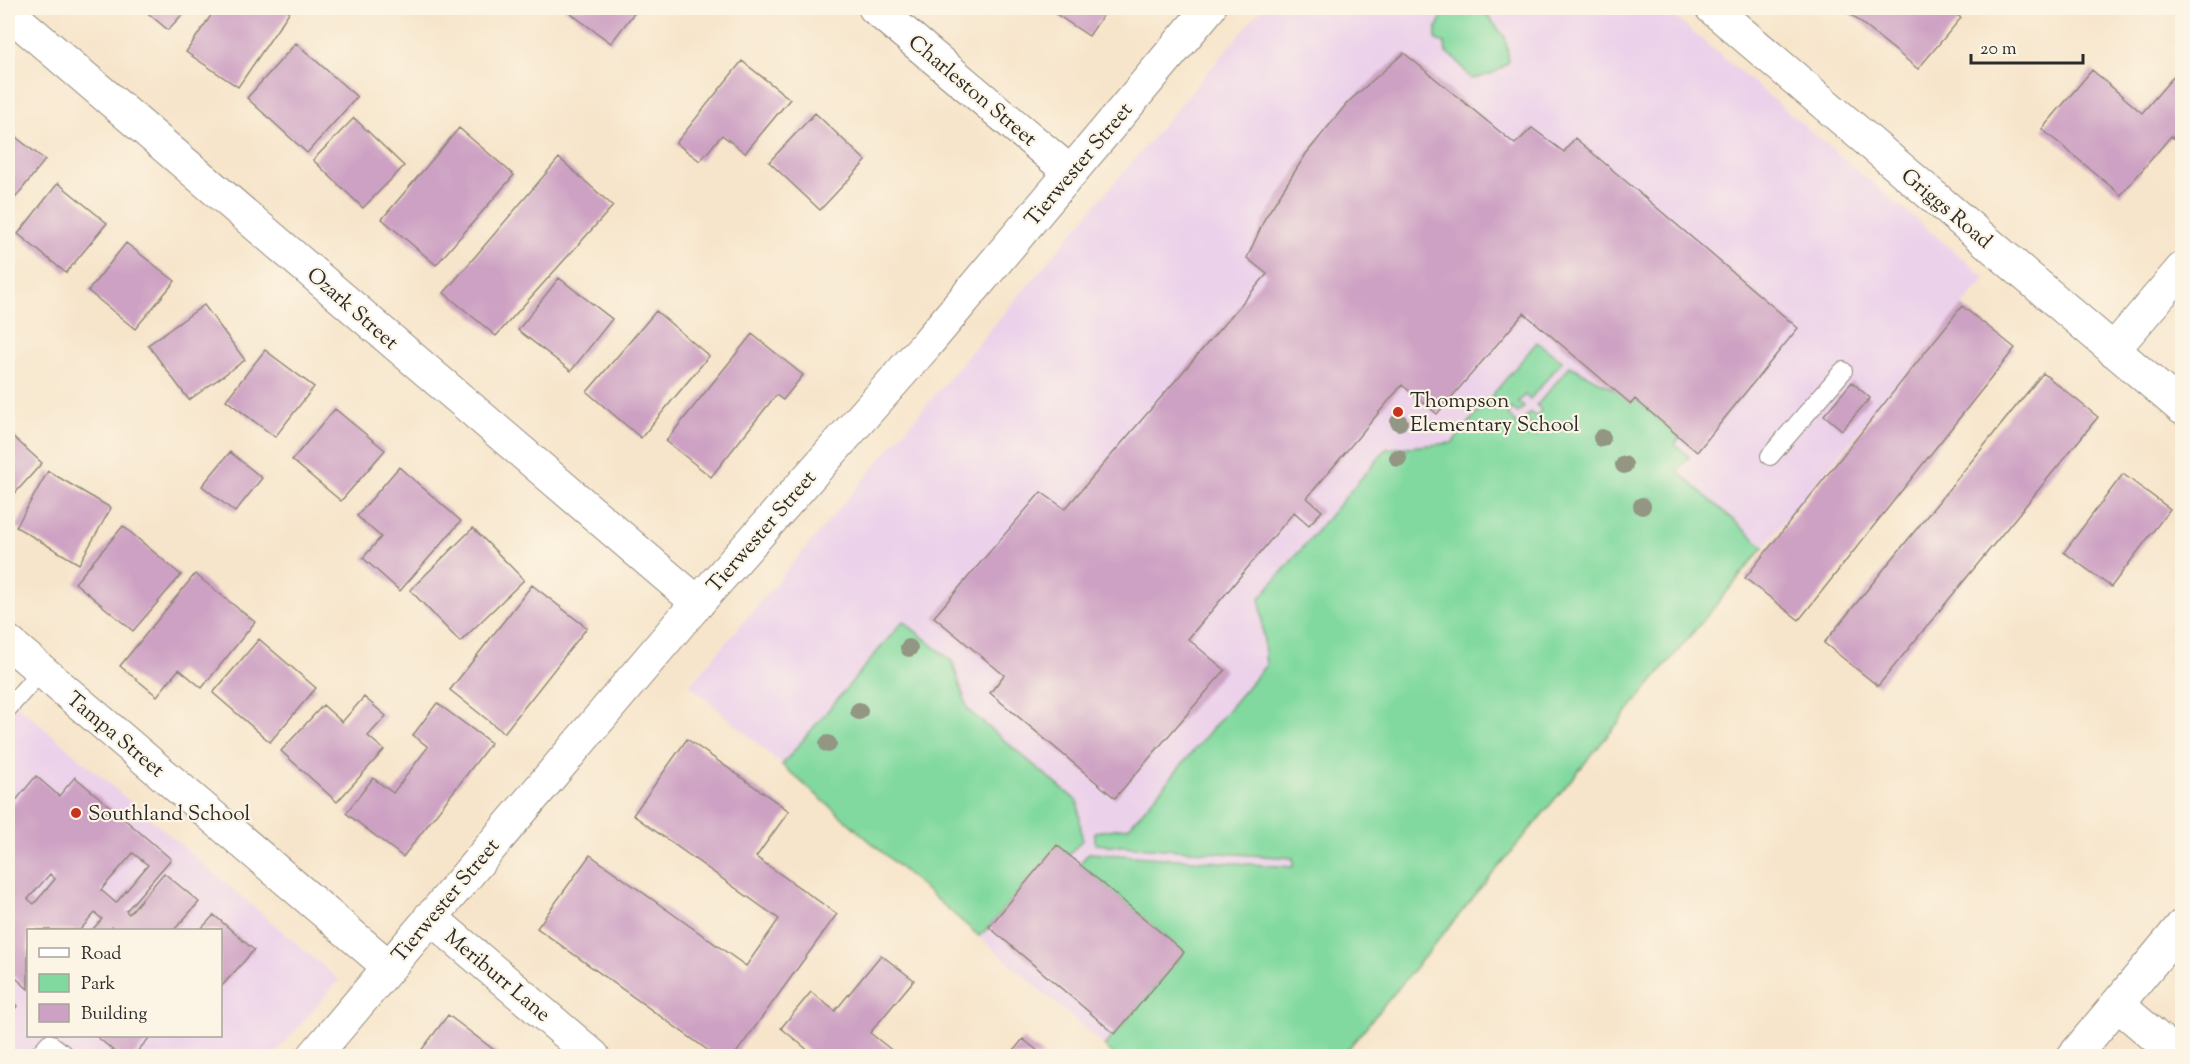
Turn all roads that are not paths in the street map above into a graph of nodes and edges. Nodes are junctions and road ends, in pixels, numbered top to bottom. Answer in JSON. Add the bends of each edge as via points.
{"nodes":[{"id":1,"x":875,"y":8,"type":"edge"},
{"id":2,"x":1209,"y":8,"type":"edge"},
{"id":3,"x":1712,"y":8,"type":"edge"},
{"id":4,"x":8,"y":12,"type":"edge"},
{"id":5,"x":1071,"y":173,"type":"junction"},
{"id":6,"x":2182,"y":268,"type":"edge"},
{"id":7,"x":2113,"y":350,"type":"junction"},
{"id":8,"x":1843,"y":371,"type":"dead end"},
{"id":9,"x":2182,"y":408,"type":"edge"},
{"id":10,"x":1770,"y":456,"type":"dead end"},
{"id":11,"x":698,"y":603,"type":"junction"},
{"id":12,"x":8,"y":642,"type":"edge"},
{"id":13,"x":41,"y":671,"type":"junction"},
{"id":14,"x":8,"y":708,"type":"edge"},
{"id":15,"x":430,"y":917,"type":"junction"},
{"id":16,"x":2182,"y":926,"type":"edge"},
{"id":17,"x":389,"y":967,"type":"junction"},
{"id":18,"x":2117,"y":1004,"type":"junction"},
{"id":19,"x":38,"y":1056,"type":"edge"},
{"id":20,"x":66,"y":1056,"type":"edge"},
{"id":21,"x":314,"y":1056,"type":"edge"},
{"id":22,"x":593,"y":1056,"type":"edge"},
{"id":23,"x":2074,"y":1056,"type":"edge"},
{"id":24,"x":2178,"y":1056,"type":"edge"}],
"edges":[{"from":1,"to":5,"type":"street","name":"Charleston Street"},
{"from":2,"to":5,"type":"street","name":"Tierwester Street"},
{"from":3,"to":7,"type":"street","name":"Griggs Road"},
{"from":4,"to":11,"type":"street","name":"Ozark Street"},
{"from":5,"to":11,"type":"street","name":"Tierwester Street"},
{"from":6,"to":7,"type":"street"},
{"from":7,"to":9,"type":"street","name":"Griggs Road"},
{"from":8,"to":10,"type":"lane"},
{"from":11,"to":15,"type":"street","name":"Tierwester Street"},
{"from":12,"to":13,"type":"street","name":"Tampa Street"},
{"from":13,"to":14,"type":"lane"},
{"from":13,"to":17,"type":"street","name":"Tampa Street"},
{"from":15,"to":17,"type":"street","name":"Tierwester Street"},
{"from":15,"to":22,"type":"street","name":"Meriburr Lane"},
{"from":16,"to":18,"type":"street"},
{"from":17,"to":21,"type":"street","name":"Tierwester Street"},
{"from":18,"to":23,"type":"street"},
{"from":18,"to":24,"type":"street"},
{"from":19,"to":20,"type":"lane","via":[[49,1042]]}]}
